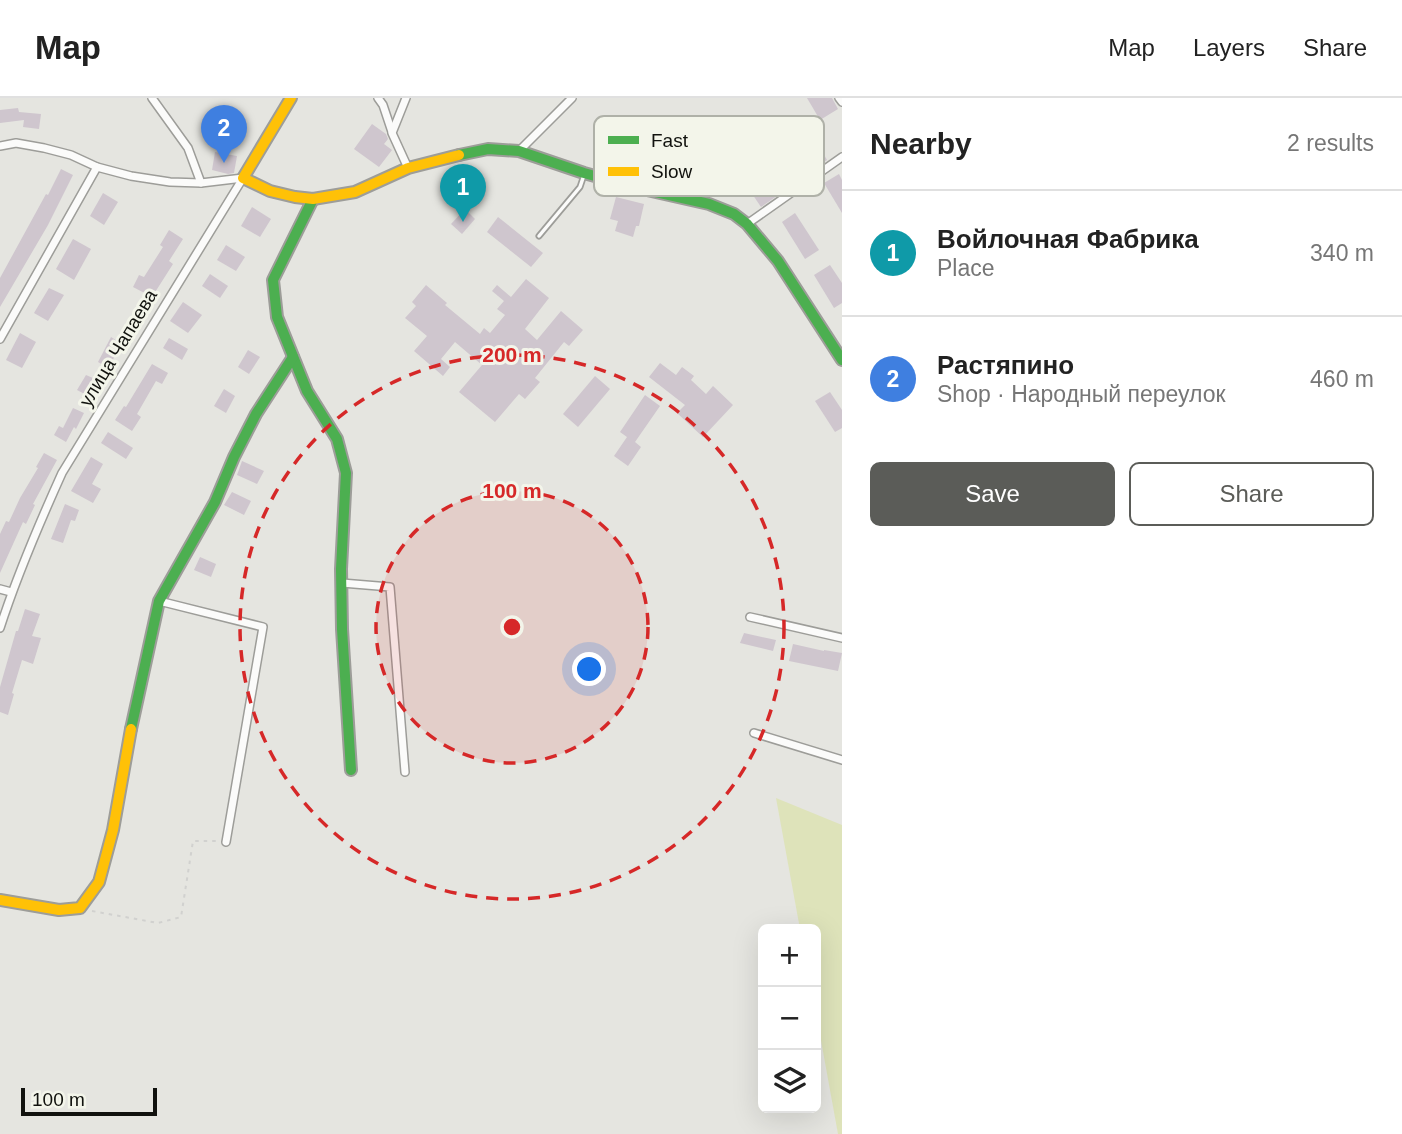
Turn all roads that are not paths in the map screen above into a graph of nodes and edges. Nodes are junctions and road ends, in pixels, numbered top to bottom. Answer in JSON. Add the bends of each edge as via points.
{"nodes":[{"id":1,"x":152,"y":98,"type":"edge"},
{"id":2,"x":291,"y":98,"type":"edge"},
{"id":3,"x":378,"y":98,"type":"edge"},
{"id":4,"x":407,"y":98,"type":"edge"},
{"id":5,"x":572,"y":98,"type":"edge"},
{"id":6,"x":839,"y":98,"type":"edge"},
{"id":7,"x":842,"y":103,"type":"edge"},
{"id":8,"x":392,"y":133,"type":"junction"},
{"id":9,"x":0,"y":146,"type":"edge"},
{"id":10,"x":519,"y":151,"type":"junction"},
{"id":11,"x":842,"y":158,"type":"edge"},
{"id":12,"x":97,"y":167,"type":"junction"},
{"id":13,"x":408,"y":168,"type":"junction"},
{"id":14,"x":824,"y":171,"type":"edge"},
{"id":15,"x":584,"y":173,"type":"junction"},
{"id":16,"x":594,"y":176,"type":"edge"},
{"id":17,"x":243,"y":178,"type":"junction"},
{"id":18,"x":201,"y":183,"type":"junction"},
{"id":19,"x":674,"y":196,"type":"edge"},
{"id":20,"x":787,"y":196,"type":"edge"},
{"id":21,"x":313,"y":199,"type":"junction"},
{"id":22,"x":747,"y":224,"type":"junction"},
{"id":23,"x":539,"y":236,"type":"dead end"},
{"id":24,"x":0,"y":339,"type":"edge"},
{"id":25,"x":293,"y":357,"type":"junction"},
{"id":26,"x":842,"y":360,"type":"edge"},
{"id":27,"x":342,"y":583,"type":"junction"},
{"id":28,"x":0,"y":589,"type":"edge"},
{"id":29,"x":11,"y":592,"type":"junction"},
{"id":30,"x":159,"y":601,"type":"junction"},
{"id":31,"x":750,"y":618,"type":"dead end"},
{"id":32,"x":0,"y":628,"type":"edge"},
{"id":33,"x":842,"y":638,"type":"edge"},
{"id":34,"x":754,"y":733,"type":"dead end"},
{"id":35,"x":842,"y":760,"type":"edge"},
{"id":36,"x":351,"y":770,"type":"dead end"},
{"id":37,"x":405,"y":772,"type":"dead end"},
{"id":38,"x":226,"y":842,"type":"road end"},
{"id":39,"x":0,"y":900,"type":"edge"}],
"edges":[{"from":1,"to":18,"type":"street","via":[[188,149]]},
{"from":2,"to":17,"type":"street","name":"улица Чапаева"},
{"from":3,"to":8,"type":"street"},
{"from":4,"to":8,"type":"street"},
{"from":5,"to":10,"type":"street"},
{"from":6,"to":7,"type":"street"},
{"from":8,"to":13,"type":"street"},
{"from":9,"to":12,"type":"street","via":[[16,143],[44,148]]},
{"from":10,"to":13,"type":"street","via":[[473,151]]},
{"from":10,"to":15,"type":"street"},
{"from":11,"to":14,"type":"street"},
{"from":12,"to":18,"type":"street","via":[[170,182]]},
{"from":12,"to":24,"type":"street"},
{"from":13,"to":21,"type":"street","via":[[355,192]]},
{"from":15,"to":16,"type":"street"},
{"from":15,"to":23,"type":"lane","via":[[580,187]]},
{"from":17,"to":18,"type":"street"},
{"from":17,"to":21,"type":"street","via":[[270,191]]},
{"from":17,"to":29,"type":"street","name":"улица Чапаева","via":[[62,473]]},
{"from":19,"to":22,"type":"street","via":[[709,204]]},
{"from":20,"to":22,"type":"street"},
{"from":21,"to":25,"type":"street","via":[[273,280],[277,317]]},
{"from":22,"to":26,"type":"street","via":[[778,261]]},
{"from":25,"to":27,"type":"street","via":[[307,391],[337,439],[346,473]]},
{"from":25,"to":30,"type":"street","via":[[256,414],[215,502]]},
{"from":27,"to":36,"type":"street"},
{"from":27,"to":37,"type":"street","via":[[390,587]]},
{"from":28,"to":29,"type":"street"},
{"from":29,"to":32,"type":"street","name":"улица Чапаева"},
{"from":30,"to":38,"type":"street","via":[[263,626]]},
{"from":30,"to":39,"type":"street","via":[[99,882],[80,908],[59,910]]},
{"from":31,"to":33,"type":"street"},
{"from":34,"to":35,"type":"street"}]}
